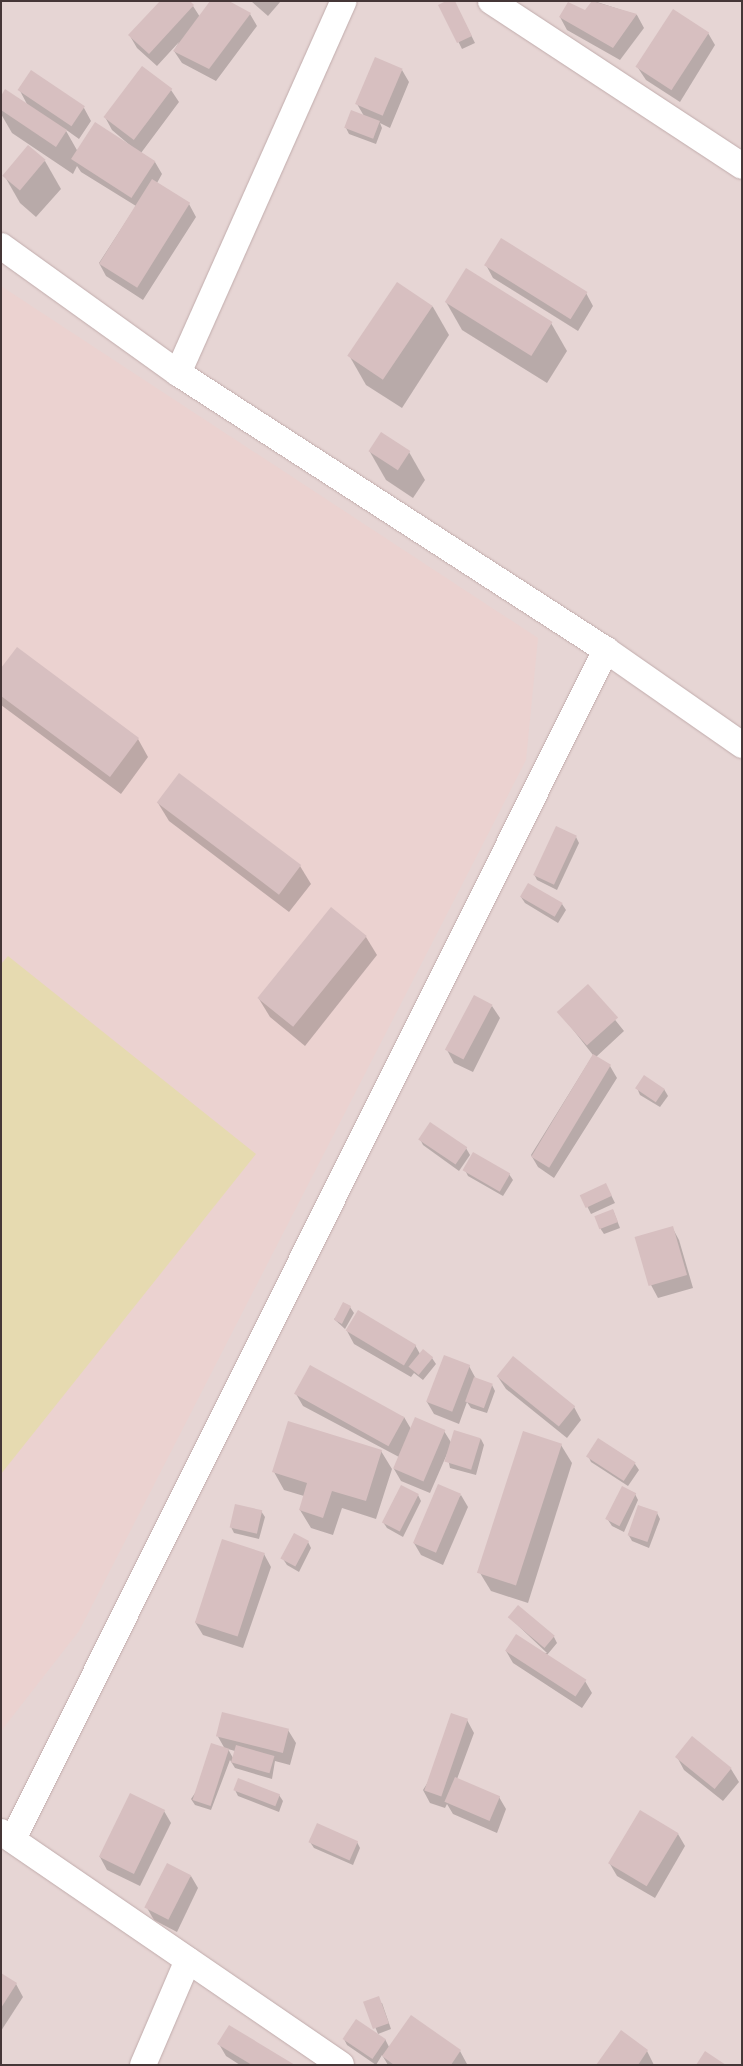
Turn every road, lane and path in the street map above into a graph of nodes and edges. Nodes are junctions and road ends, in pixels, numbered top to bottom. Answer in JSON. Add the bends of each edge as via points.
{"nodes":[{"id":1,"x":344,"y":1,"type":"edge"},
{"id":2,"x":491,"y":1,"type":"edge"},
{"id":3,"x":742,"y":166,"type":"edge"},
{"id":4,"x":1,"y":246,"type":"edge"},
{"id":5,"x":178,"y":373,"type":"junction"},
{"id":6,"x":606,"y":650,"type":"junction"},
{"id":7,"x":742,"y":745,"type":"edge"},
{"id":8,"x":7,"y":1836,"type":"edge"},
{"id":9,"x":188,"y":1960,"type":"junction"},
{"id":10,"x":143,"y":2065,"type":"edge"},
{"id":11,"x":341,"y":2065,"type":"edge"}],
"edges":[{"from":1,"to":5,"type":"street"},
{"from":2,"to":3,"type":"street"},
{"from":4,"to":5,"type":"street"},
{"from":5,"to":6,"type":"street"},
{"from":6,"to":7,"type":"street"},
{"from":6,"to":8,"type":"street"},
{"from":8,"to":9,"type":"street"},
{"from":9,"to":10,"type":"street"},
{"from":9,"to":11,"type":"street"}]}
